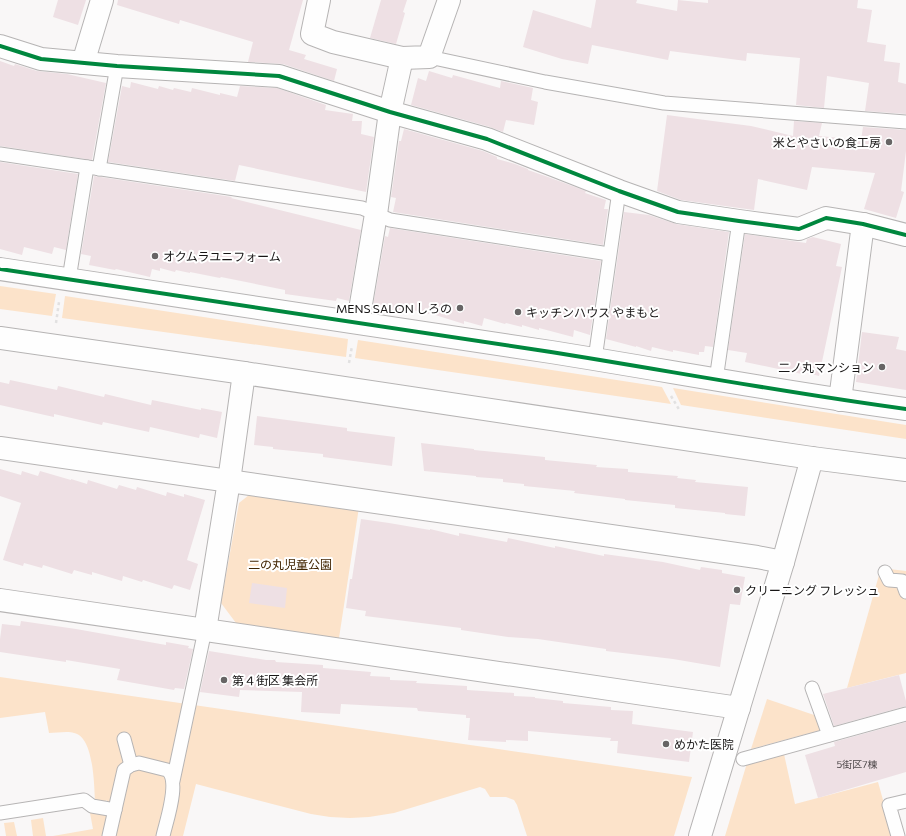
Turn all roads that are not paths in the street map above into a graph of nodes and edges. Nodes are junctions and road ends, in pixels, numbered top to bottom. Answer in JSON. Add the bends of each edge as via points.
{"nodes":[{"id":1,"x":102,"y":0,"type":"edge"},
{"id":2,"x":319,"y":0,"type":"edge"},
{"id":3,"x":449,"y":0,"type":"edge"},
{"id":4,"x":0,"y":46,"type":"edge"},
{"id":5,"x":429,"y":57,"type":"junction"},
{"id":6,"x":402,"y":58,"type":"junction"},
{"id":7,"x":83,"y":63,"type":"junction"},
{"id":8,"x":117,"y":66,"type":"junction"},
{"id":9,"x":390,"y":112,"type":"junction"},
{"id":10,"x":906,"y":122,"type":"edge"},
{"id":11,"x":0,"y":154,"type":"edge"},
{"id":12,"x":93,"y":168,"type":"junction"},
{"id":13,"x":619,"y":191,"type":"junction"},
{"id":14,"x":376,"y":214,"type":"junction"},
{"id":15,"x":739,"y":221,"type":"junction"},
{"id":16,"x":863,"y":224,"type":"junction"},
{"id":17,"x":905,"y":230,"type":"edge"},
{"id":18,"x":609,"y":254,"type":"junction"},
{"id":19,"x":0,"y":269,"type":"edge"},
{"id":20,"x":69,"y":279,"type":"junction"},
{"id":21,"x":358,"y":322,"type":"junction"},
{"id":22,"x":0,"y":338,"type":"edge"},
{"id":23,"x":595,"y":359,"type":"junction"},
{"id":24,"x":244,"y":373,"type":"junction"},
{"id":25,"x":716,"y":380,"type":"junction"},
{"id":26,"x":840,"y":400,"type":"junction"},
{"id":27,"x":906,"y":409,"type":"edge"},
{"id":28,"x":0,"y":448,"type":"edge"},
{"id":29,"x":812,"y":458,"type":"junction"},
{"id":30,"x":906,"y":470,"type":"edge"},
{"id":31,"x":229,"y":481,"type":"junction"},
{"id":32,"x":783,"y":562,"type":"junction"},
{"id":33,"x":885,"y":572,"type":"dead end"},
{"id":34,"x":906,"y":592,"type":"edge"},
{"id":35,"x":0,"y":600,"type":"edge"},
{"id":36,"x":205,"y":630,"type":"junction"},
{"id":37,"x":812,"y":688,"type":"dead end"},
{"id":38,"x":739,"y":708,"type":"junction"},
{"id":39,"x":906,"y":714,"type":"edge"},
{"id":40,"x":829,"y":735,"type":"junction"},
{"id":41,"x":124,"y":739,"type":"dead end"},
{"id":42,"x":743,"y":759,"type":"dead end"},
{"id":43,"x":131,"y":765,"type":"junction"},
{"id":44,"x":172,"y":782,"type":"junction"},
{"id":45,"x":906,"y":801,"type":"edge"},
{"id":46,"x":114,"y":810,"type":"junction"},
{"id":47,"x":0,"y":813,"type":"edge"},
{"id":48,"x":109,"y":836,"type":"edge"},
{"id":49,"x":163,"y":836,"type":"edge"},
{"id":50,"x":700,"y":836,"type":"edge"},
{"id":51,"x":898,"y":836,"type":"edge"}],
"edges":[{"from":1,"to":7,"type":"street"},
{"from":2,"to":6,"type":"street","via":[[312,34],[333,42]]},
{"from":3,"to":5,"type":"street"},
{"from":4,"to":7,"type":"street","via":[[41,59]]},
{"from":5,"to":6,"type":"street"},
{"from":5,"to":10,"type":"lane","via":[[545,82],[664,103]]},
{"from":6,"to":9,"type":"street"},
{"from":7,"to":8,"type":"street"},
{"from":8,"to":9,"type":"street","via":[[279,76]]},
{"from":8,"to":12,"type":"lane"},
{"from":9,"to":13,"type":"street","via":[[486,139]]},
{"from":9,"to":14,"type":"street"},
{"from":11,"to":12,"type":"lane"},
{"from":12,"to":14,"type":"lane","via":[[362,208]]},
{"from":12,"to":20,"type":"lane"},
{"from":13,"to":15,"type":"street","via":[[678,212]]},
{"from":13,"to":18,"type":"lane"},
{"from":14,"to":18,"type":"lane","via":[[390,220]]},
{"from":14,"to":21,"type":"street"},
{"from":15,"to":16,"type":"street","via":[[799,229],[826,218]]},
{"from":15,"to":25,"type":"lane"},
{"from":16,"to":17,"type":"street"},
{"from":16,"to":26,"type":"street"},
{"from":18,"to":23,"type":"lane"},
{"from":19,"to":20,"type":"street"},
{"from":20,"to":21,"type":"street"},
{"from":21,"to":23,"type":"street"},
{"from":22,"to":24,"type":"street"},
{"from":23,"to":25,"type":"street"},
{"from":24,"to":29,"type":"street"},
{"from":24,"to":31,"type":"street"},
{"from":25,"to":26,"type":"street"},
{"from":26,"to":27,"type":"street"},
{"from":28,"to":31,"type":"street"},
{"from":29,"to":30,"type":"street"},
{"from":29,"to":32,"type":"street"},
{"from":31,"to":32,"type":"street"},
{"from":31,"to":36,"type":"street"},
{"from":32,"to":38,"type":"street"},
{"from":33,"to":34,"type":"lane","via":[[889,580],[902,581]]},
{"from":35,"to":36,"type":"street"},
{"from":36,"to":38,"type":"street"},
{"from":36,"to":44,"type":"lane"},
{"from":37,"to":40,"type":"lane"},
{"from":38,"to":50,"type":"street"},
{"from":39,"to":40,"type":"lane"},
{"from":40,"to":42,"type":"lane"},
{"from":41,"to":43,"type":"lane"},
{"from":43,"to":44,"type":"lane","via":[[139,763],[167,770],[171,773]]},
{"from":43,"to":46,"type":"lane","via":[[124,770]]},
{"from":44,"to":49,"type":"lane","via":[[173,796]]},
{"from":45,"to":51,"type":"lane","via":[[889,806]]},
{"from":46,"to":47,"type":"lane","via":[[92,806],[84,800]]},
{"from":46,"to":48,"type":"lane"}]}
